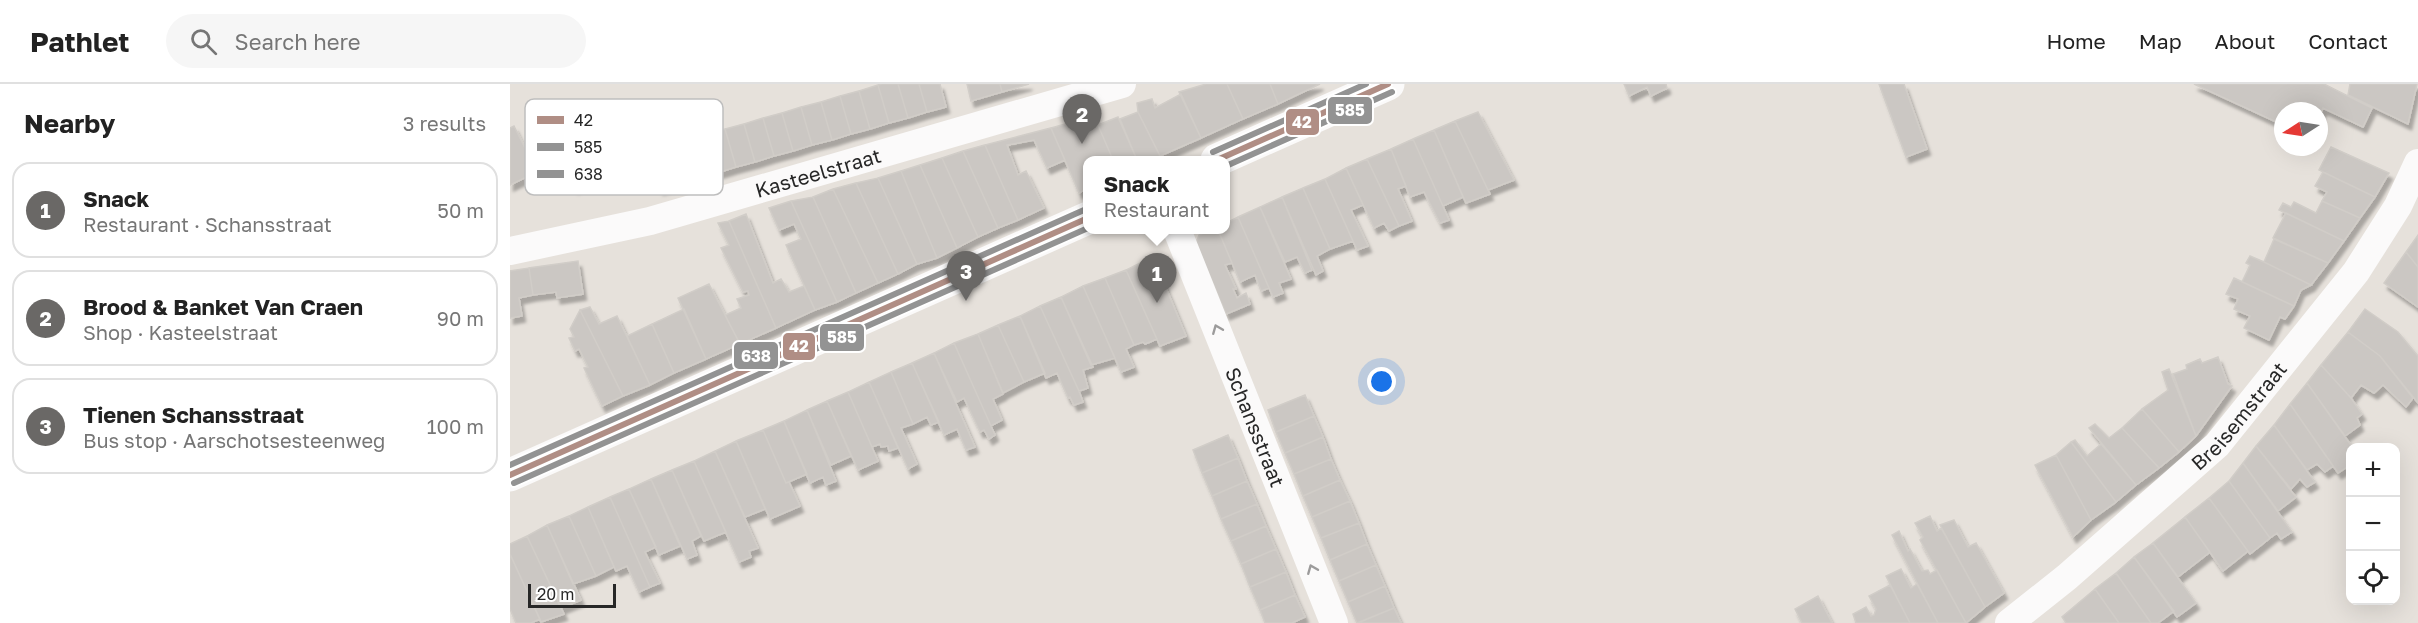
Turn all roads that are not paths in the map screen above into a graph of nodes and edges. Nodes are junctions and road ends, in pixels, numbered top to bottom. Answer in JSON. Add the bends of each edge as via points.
{"nodes":[{"id":1,"x":1122,"y":84,"type":"edge"},
{"id":2,"x":1388,"y":84,"type":"edge"},
{"id":3,"x":1225,"y":156,"type":"edge"},
{"id":4,"x":2418,"y":163,"type":"edge"},
{"id":5,"x":1083,"y":220,"type":"edge"},
{"id":6,"x":1179,"y":234,"type":"edge"},
{"id":7,"x":510,"y":251,"type":"edge"},
{"id":8,"x":510,"y":475,"type":"edge"},
{"id":9,"x":1334,"y":623,"type":"edge"},
{"id":10,"x":2009,"y":623,"type":"edge"}],
"edges":[{"from":1,"to":7,"type":"street","name":"Kasteelstraat","via":[[650,221]]},
{"from":2,"to":3,"type":"main road"},
{"from":4,"to":10,"type":"street","name":"Breisemstraat","via":[[2398,206],[2356,272],[2217,445]]},
{"from":5,"to":8,"type":"main road"},
{"from":9,"to":6,"type":"street","name":"Schansstraat","one_way":true}]}
